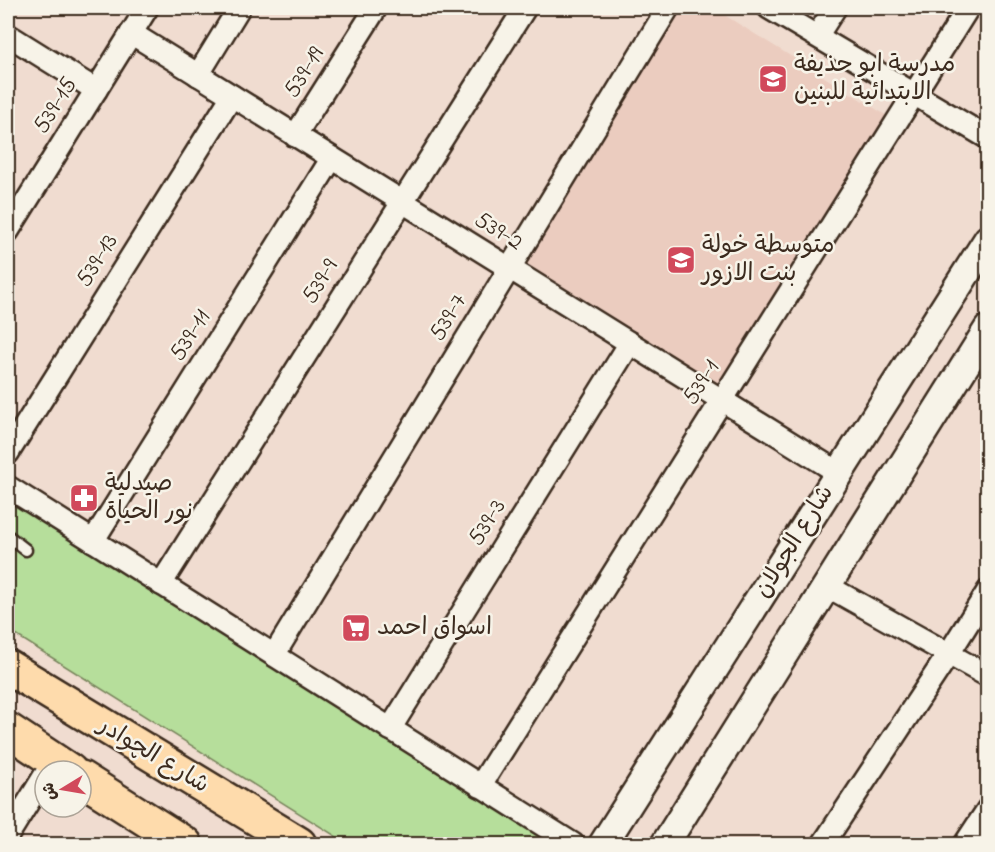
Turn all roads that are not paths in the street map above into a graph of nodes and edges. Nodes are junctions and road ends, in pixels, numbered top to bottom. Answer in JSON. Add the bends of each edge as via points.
{"nodes":[{"id":1,"x":147,"y":8,"type":"edge"},
{"id":2,"x":239,"y":8,"type":"edge"},
{"id":3,"x":376,"y":8,"type":"edge"},
{"id":4,"x":525,"y":8,"type":"edge"},
{"id":5,"x":668,"y":8,"type":"edge"},
{"id":6,"x":769,"y":8,"type":"edge"},
{"id":7,"x":835,"y":8,"type":"edge"},
{"id":8,"x":968,"y":8,"type":"edge"},
{"id":9,"x":131,"y":33,"type":"junction"},
{"id":10,"x":8,"y":35,"type":"edge"},
{"id":11,"x":817,"y":36,"type":"junction"},
{"id":12,"x":198,"y":75,"type":"junction"},
{"id":13,"x":96,"y":90,"type":"junction"},
{"id":14,"x":914,"y":94,"type":"junction"},
{"id":15,"x":232,"y":96,"type":"junction"},
{"id":16,"x":295,"y":136,"type":"junction"},
{"id":17,"x":987,"y":138,"type":"edge"},
{"id":18,"x":332,"y":158,"type":"junction"},
{"id":19,"x":402,"y":202,"type":"junction"},
{"id":20,"x":8,"y":231,"type":"edge"},
{"id":21,"x":987,"y":239,"type":"edge"},
{"id":22,"x":509,"y":268,"type":"junction"},
{"id":23,"x":987,"y":329,"type":"edge"},
{"id":24,"x":630,"y":344,"type":"junction"},
{"id":25,"x":722,"y":400,"type":"junction"},
{"id":26,"x":8,"y":453,"type":"edge"},
{"id":27,"x":839,"y":473,"type":"junction"},
{"id":28,"x":8,"y":487,"type":"edge"},
{"id":29,"x":8,"y":536,"type":"edge"},
{"id":30,"x":93,"y":541,"type":"junction"},
{"id":31,"x":26,"y":550,"type":"dead end"},
{"id":32,"x":161,"y":584,"type":"junction"},
{"id":33,"x":827,"y":586,"type":"junction"},
{"id":34,"x":987,"y":591,"type":"edge"},
{"id":35,"x":948,"y":655,"type":"junction"},
{"id":36,"x":274,"y":656,"type":"junction"},
{"id":37,"x":8,"y":667,"type":"edge"},
{"id":38,"x":987,"y":676,"type":"edge"},
{"id":39,"x":390,"y":729,"type":"junction"},
{"id":40,"x":8,"y":730,"type":"edge"},
{"id":41,"x":45,"y":759,"type":"edge"},
{"id":42,"x":480,"y":786,"type":"junction"},
{"id":43,"x":93,"y":793,"type":"edge"},
{"id":44,"x":33,"y":804,"type":"edge"},
{"id":45,"x":987,"y":808,"type":"edge"},
{"id":46,"x":8,"y":835,"type":"edge"},
{"id":47,"x":164,"y":839,"type":"edge"},
{"id":48,"x":299,"y":844,"type":"edge"},
{"id":49,"x":573,"y":844,"type":"edge"},
{"id":50,"x":603,"y":844,"type":"edge"},
{"id":51,"x":665,"y":844,"type":"edge"},
{"id":52,"x":823,"y":844,"type":"edge"},
{"id":53,"x":965,"y":844,"type":"edge"}],
"edges":[{"from":1,"to":9,"type":"street","name":"539-15"},
{"from":2,"to":12,"type":"street"},
{"from":3,"to":16,"type":"street","name":"539-19"},
{"from":4,"to":19,"type":"street","name":"539-9"},
{"from":5,"to":22,"type":"street","name":"539-7"},
{"from":6,"to":11,"type":"street"},
{"from":7,"to":11,"type":"street"},
{"from":8,"to":14,"type":"street","name":"539-1"},
{"from":9,"to":12,"type":"street","name":"539-2"},
{"from":9,"to":13,"type":"street","name":"539-15"},
{"from":10,"to":13,"type":"street"},
{"from":11,"to":14,"type":"street"},
{"from":12,"to":15,"type":"street","name":"539-2"},
{"from":13,"to":20,"type":"street","name":"539-15"},
{"from":14,"to":17,"type":"street"},
{"from":14,"to":25,"type":"street","name":"539-1"},
{"from":15,"to":16,"type":"street","name":"539-2"},
{"from":15,"to":26,"type":"street","name":"539-13"},
{"from":16,"to":18,"type":"street","name":"539-2"},
{"from":18,"to":19,"type":"street","name":"539-2"},
{"from":18,"to":30,"type":"street","name":"539-11"},
{"from":19,"to":22,"type":"street","name":"539-2"},
{"from":19,"to":32,"type":"street","name":"539-9"},
{"from":21,"to":27,"type":"street","name":"شارع الجولان"},
{"from":22,"to":24,"type":"street","name":"539-2"},
{"from":22,"to":36,"type":"street","name":"539-7"},
{"from":23,"to":33,"type":"street","name":"شارع الجولان"},
{"from":24,"to":25,"type":"street","name":"539-2"},
{"from":24,"to":39,"type":"street","name":"539-3"},
{"from":25,"to":27,"type":"street","name":"539-2"},
{"from":25,"to":42,"type":"street","name":"539-1"},
{"from":27,"to":50,"type":"street","name":"شارع الجولان"},
{"from":28,"to":30,"type":"street"},
{"from":29,"to":31,"type":"lane"},
{"from":30,"to":32,"type":"street"},
{"from":32,"to":36,"type":"street"},
{"from":33,"to":35,"type":"street"},
{"from":33,"to":51,"type":"street","name":"شارع الجولان"},
{"from":34,"to":35,"type":"street"},
{"from":35,"to":38,"type":"street"},
{"from":35,"to":52,"type":"street"},
{"from":36,"to":39,"type":"street"},
{"from":37,"to":48,"type":"main road","name":"شارع الچوادر"},
{"from":39,"to":42,"type":"street"},
{"from":40,"to":41,"type":"main road"},
{"from":42,"to":49,"type":"street"},
{"from":43,"to":47,"type":"main road"},
{"from":44,"to":46,"type":"street"},
{"from":45,"to":53,"type":"street"}]}
